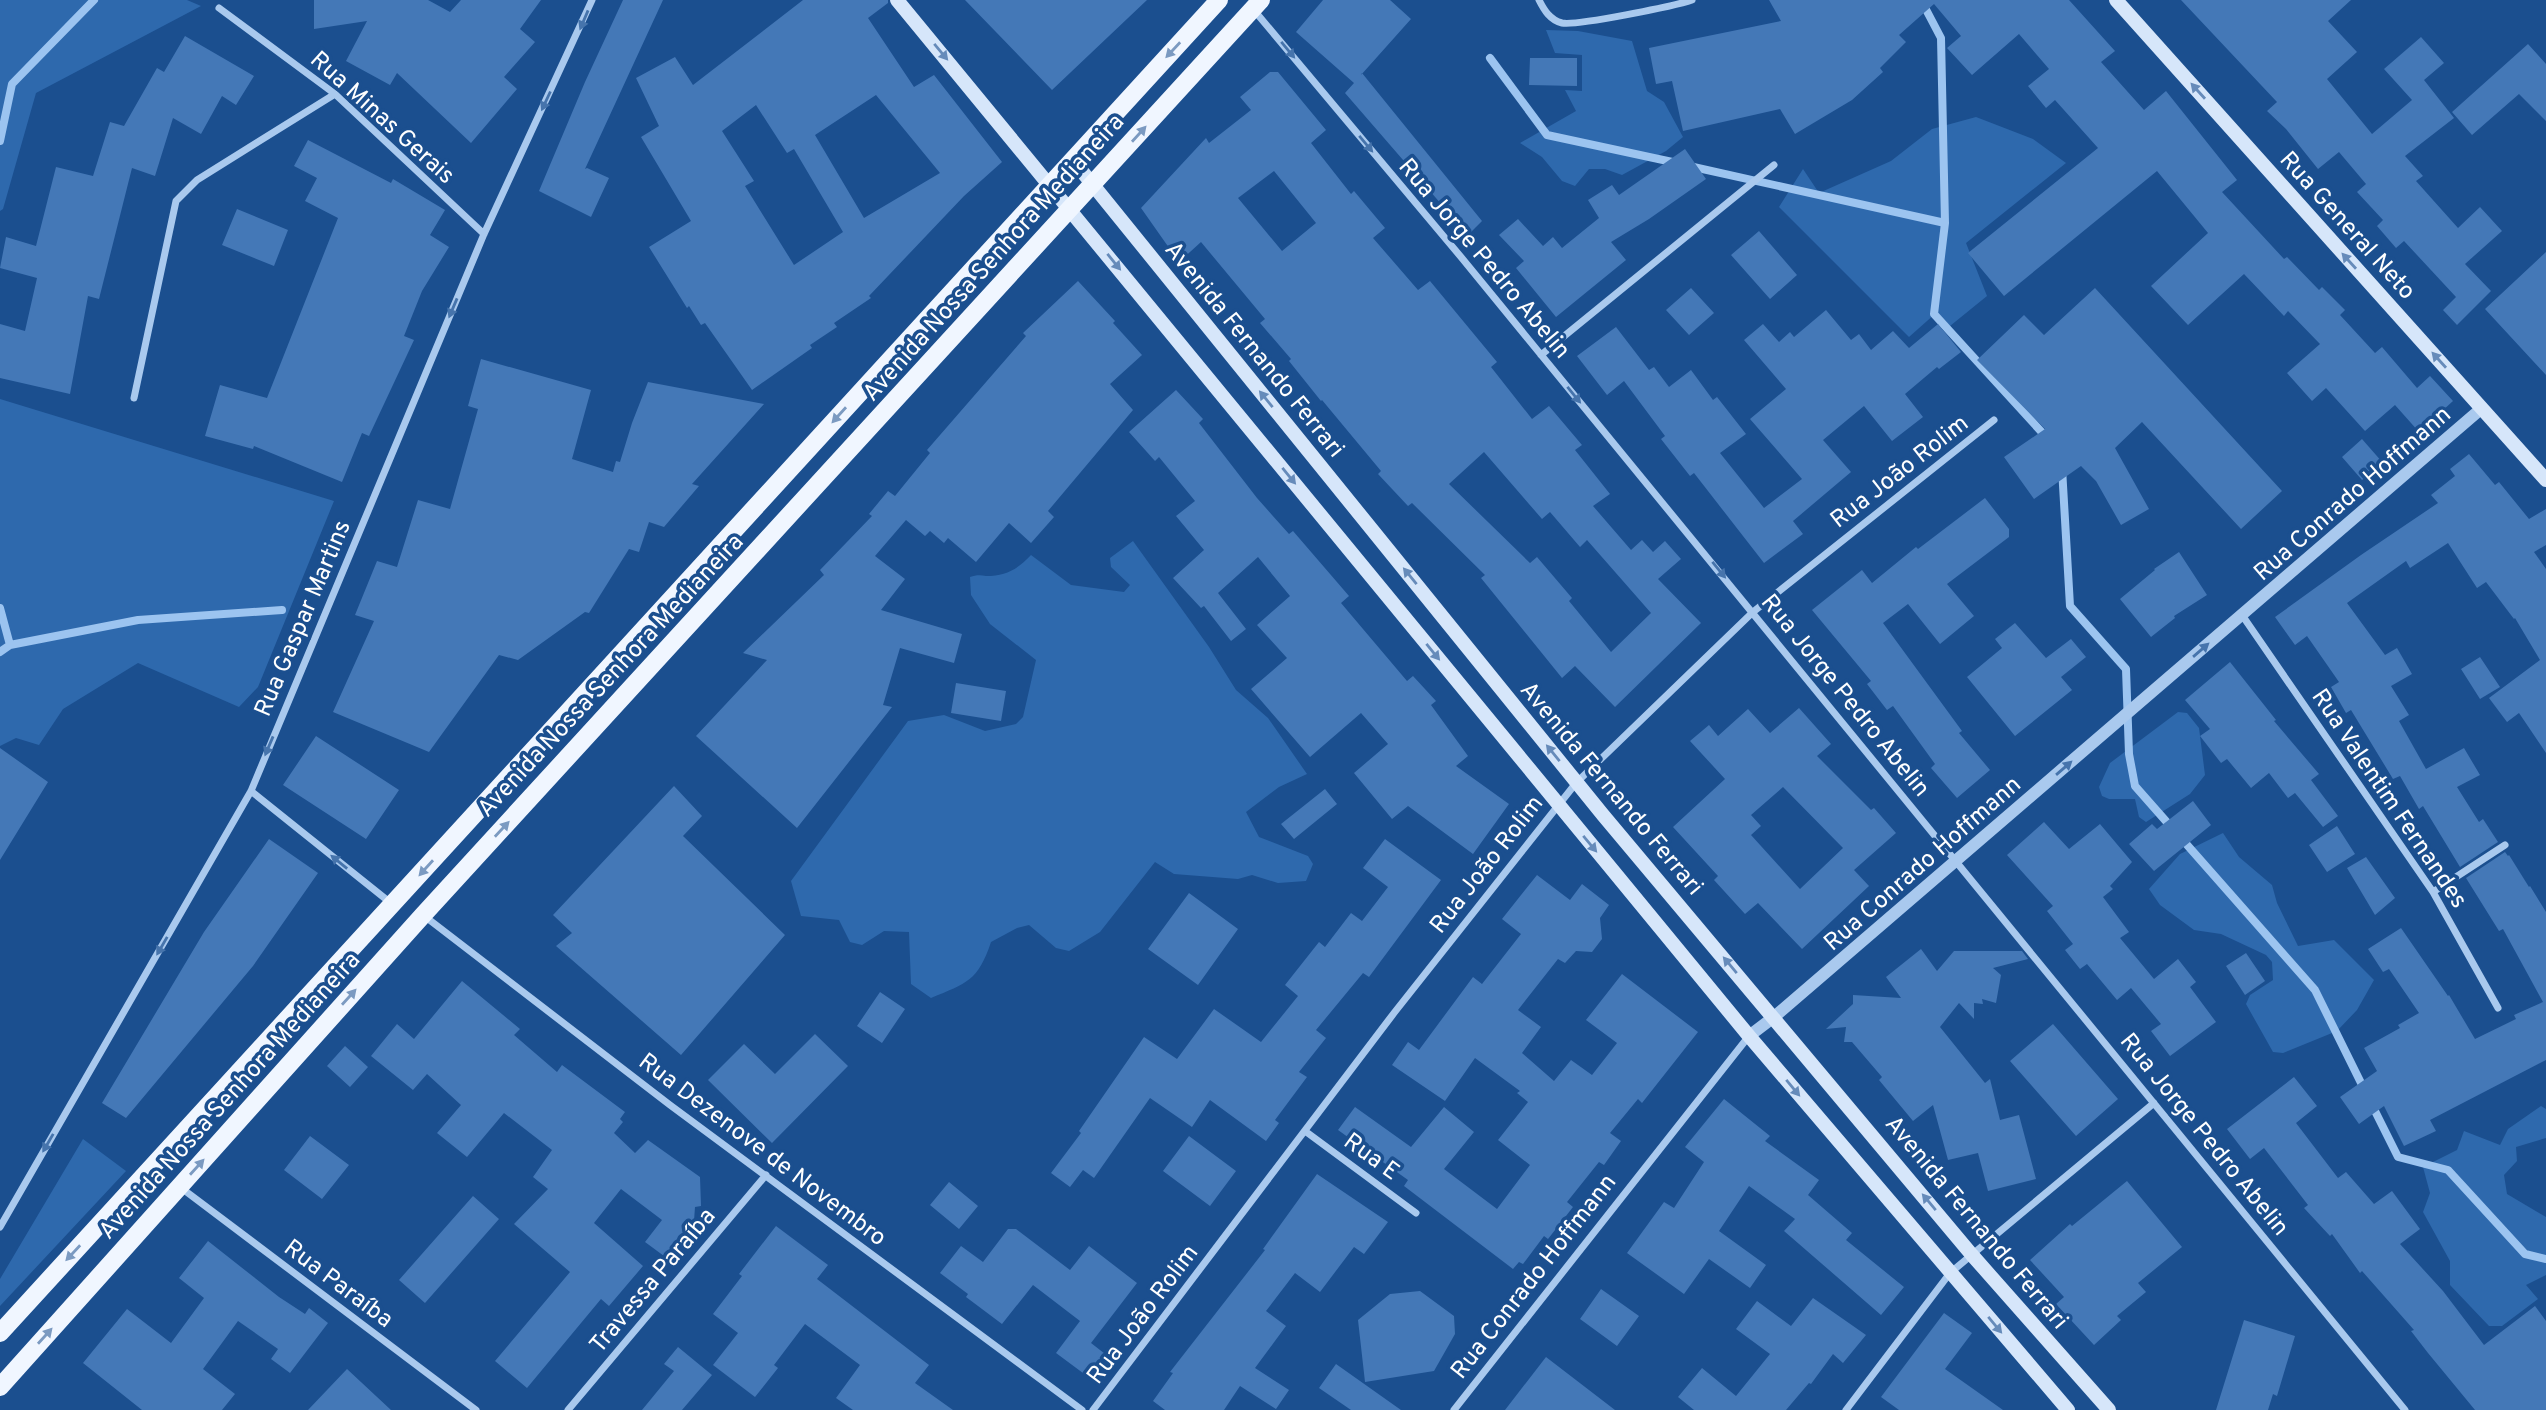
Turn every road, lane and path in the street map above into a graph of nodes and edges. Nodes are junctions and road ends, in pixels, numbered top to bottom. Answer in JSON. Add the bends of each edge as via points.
{"nodes":[{"id":1,"x":592,"y":0,"type":"edge"},
{"id":2,"x":897,"y":0,"type":"edge"},
{"id":3,"x":1219,"y":0,"type":"edge"},
{"id":4,"x":1539,"y":0,"type":"edge"},
{"id":5,"x":1692,"y":0,"type":"edge"},
{"id":6,"x":2116,"y":0,"type":"edge"},
{"id":7,"x":1257,"y":4,"type":"edge"},
{"id":8,"x":219,"y":8,"type":"dead end"},
{"id":9,"x":335,"y":94,"type":"junction"},
{"id":10,"x":1072,"y":159,"type":"junction"},
{"id":11,"x":1774,"y":165,"type":"dead end"},
{"id":12,"x":1050,"y":184,"type":"junction"},
{"id":13,"x":1093,"y":185,"type":"junction"},
{"id":14,"x":1070,"y":210,"type":"junction"},
{"id":15,"x":484,"y":234,"type":"junction"},
{"id":16,"x":1541,"y":355,"type":"junction"},
{"id":17,"x":134,"y":398,"type":"dead end"},
{"id":18,"x":2482,"y":408,"type":"junction"},
{"id":19,"x":1994,"y":420,"type":"dead end"},
{"id":20,"x":2546,"y":480,"type":"edge"},
{"id":21,"x":1753,"y":612,"type":"junction"},
{"id":22,"x":2242,"y":615,"type":"junction"},
{"id":23,"x":1576,"y":783,"type":"junction"},
{"id":24,"x":251,"y":791,"type":"junction"},
{"id":25,"x":1557,"y":804,"type":"junction"},
{"id":26,"x":2505,"y":845,"type":"dead end"},
{"id":27,"x":1956,"y":861,"type":"junction"},
{"id":28,"x":2433,"y":892,"type":"junction"},
{"id":29,"x":393,"y":905,"type":"junction"},
{"id":30,"x":423,"y":915,"type":"junction"},
{"id":31,"x":2498,"y":1008,"type":"dead end"},
{"id":32,"x":1774,"y":1017,"type":"junction"},
{"id":33,"x":1749,"y":1035,"type":"junction"},
{"id":34,"x":2154,"y":1104,"type":"junction"},
{"id":35,"x":1305,"y":1131,"type":"junction"},
{"id":36,"x":766,"y":1175,"type":"junction"},
{"id":37,"x":179,"y":1187,"type":"junction"},
{"id":38,"x":1416,"y":1213,"type":"dead end"},
{"id":39,"x":0,"y":1227,"type":"edge"},
{"id":40,"x":1972,"y":1255,"type":"junction"},
{"id":41,"x":1950,"y":1273,"type":"junction"},
{"id":42,"x":0,"y":1333,"type":"edge"},
{"id":43,"x":0,"y":1387,"type":"edge"},
{"id":44,"x":476,"y":1410,"type":"edge"},
{"id":45,"x":568,"y":1410,"type":"edge"},
{"id":46,"x":1083,"y":1410,"type":"edge"},
{"id":47,"x":1093,"y":1410,"type":"edge"},
{"id":48,"x":1454,"y":1410,"type":"edge"},
{"id":49,"x":1846,"y":1410,"type":"edge"},
{"id":50,"x":2068,"y":1410,"type":"edge"},
{"id":51,"x":2109,"y":1410,"type":"edge"},
{"id":52,"x":2405,"y":1410,"type":"edge"}],
"edges":[{"from":1,"to":15,"type":"street","name":"Rua Gaspar Martins","one_way":true},
{"from":2,"to":12,"type":"main road","name":"Avenida Fernando Ferrari","one_way":true},
{"from":3,"to":10,"type":"main road","name":"Avenida Nossa Senhora Medianeira","one_way":true},
{"from":4,"to":5,"type":"street","via":[[1545,13],[1562,23]]},
{"from":18,"to":6,"type":"main road","name":"Rua General Neto","one_way":true},
{"from":13,"to":7,"type":"main road","name":"Avenida Nossa Senhora Medianeira","one_way":true},
{"from":7,"to":16,"type":"street","name":"Rua Jorge Pedro Abelin","one_way":true},
{"from":8,"to":9,"type":"street","name":"Rua Minas Gerais"},
{"from":9,"to":15,"type":"street","name":"Rua Minas Gerais"},
{"from":9,"to":17,"type":"street","via":[[197,180],[176,201]]},
{"from":10,"to":12,"type":"main road","name":"Avenida Nossa Senhora Medianeira"},
{"from":10,"to":13,"type":"main road","name":"Avenida Fernando Ferrari"},
{"from":11,"to":16,"type":"street"},
{"from":12,"to":14,"type":"main road","name":"Avenida Fernando Ferrari"},
{"from":12,"to":29,"type":"main road","name":"Avenida Nossa Senhora Medianeira","one_way":true},
{"from":13,"to":14,"type":"main road","name":"Avenida Nossa Senhora Medianeira"},
{"from":23,"to":13,"type":"main road","name":"Avenida Fernando Ferrari","one_way":true},
{"from":14,"to":25,"type":"main road","name":"Avenida Fernando Ferrari","one_way":true},
{"from":30,"to":14,"type":"main road","name":"Avenida Nossa Senhora Medianeira","one_way":true},
{"from":15,"to":24,"type":"street","name":"Rua Gaspar Martins","one_way":true},
{"from":16,"to":21,"type":"street","name":"Rua Jorge Pedro Abelin","one_way":true},
{"from":18,"to":20,"type":"main road","name":"Rua General Neto"},
{"from":18,"to":22,"type":"street","name":"Rua Conrado Hoffmann"},
{"from":19,"to":21,"type":"street","name":"Rua João Rolim"},
{"from":21,"to":23,"type":"street","name":"Rua João Rolim"},
{"from":21,"to":27,"type":"street","name":"Rua Jorge Pedro Abelin"},
{"from":27,"to":22,"type":"street","name":"Rua Conrado Hoffmann","one_way":true},
{"from":22,"to":28,"type":"street","name":"Rua Valentim Fernandes"},
{"from":23,"to":25,"type":"street","name":"Rua João Rolim"},
{"from":32,"to":23,"type":"main road","name":"Avenida Fernando Ferrari","one_way":true},
{"from":29,"to":24,"type":"street","one_way":true},
{"from":24,"to":39,"type":"street","name":"Rua Gaspar Martins","one_way":true},
{"from":25,"to":33,"type":"main road","name":"Avenida Fernando Ferrari","one_way":true},
{"from":25,"to":35,"type":"street","name":"Rua João Rolim"},
{"from":26,"to":28,"type":"street"},
{"from":27,"to":32,"type":"street","name":"Rua Conrado Hoffmann"},
{"from":27,"to":34,"type":"street","name":"Rua Jorge Pedro Abelin"},
{"from":28,"to":31,"type":"street","name":"Rua Valentim Fernandes"},
{"from":29,"to":42,"type":"main road","name":"Avenida Nossa Senhora Medianeira","one_way":true},
{"from":30,"to":36,"type":"street","name":"Rua Dezenove de Novembro"},
{"from":37,"to":30,"type":"main road","name":"Avenida Nossa Senhora Medianeira","one_way":true},
{"from":32,"to":33,"type":"street","name":"Rua Conrado Hoffmann"},
{"from":40,"to":32,"type":"main road","name":"Avenida Fernando Ferrari","one_way":true},
{"from":33,"to":41,"type":"main road","name":"Avenida Fernando Ferrari","one_way":true},
{"from":33,"to":48,"type":"street","name":"Rua Conrado Hoffmann"},
{"from":34,"to":40,"type":"street"},
{"from":34,"to":52,"type":"street","name":"Rua Jorge Pedro Abelin"},
{"from":35,"to":38,"type":"street","name":"Rua E"},
{"from":35,"to":47,"type":"street","name":"Rua João Rolim"},
{"from":36,"to":45,"type":"street","name":"Travessa Paraíba"},
{"from":36,"to":46,"type":"street","name":"Rua Dezenove de Novembro"},
{"from":43,"to":37,"type":"main road","name":"Avenida Nossa Senhora Medianeira","one_way":true},
{"from":37,"to":44,"type":"street","name":"Rua Paraíba"},
{"from":40,"to":41,"type":"street"},
{"from":40,"to":51,"type":"main road","name":"Avenida Fernando Ferrari"},
{"from":41,"to":49,"type":"street"},
{"from":41,"to":50,"type":"main road","name":"Avenida Fernando Ferrari","one_way":true}]}
